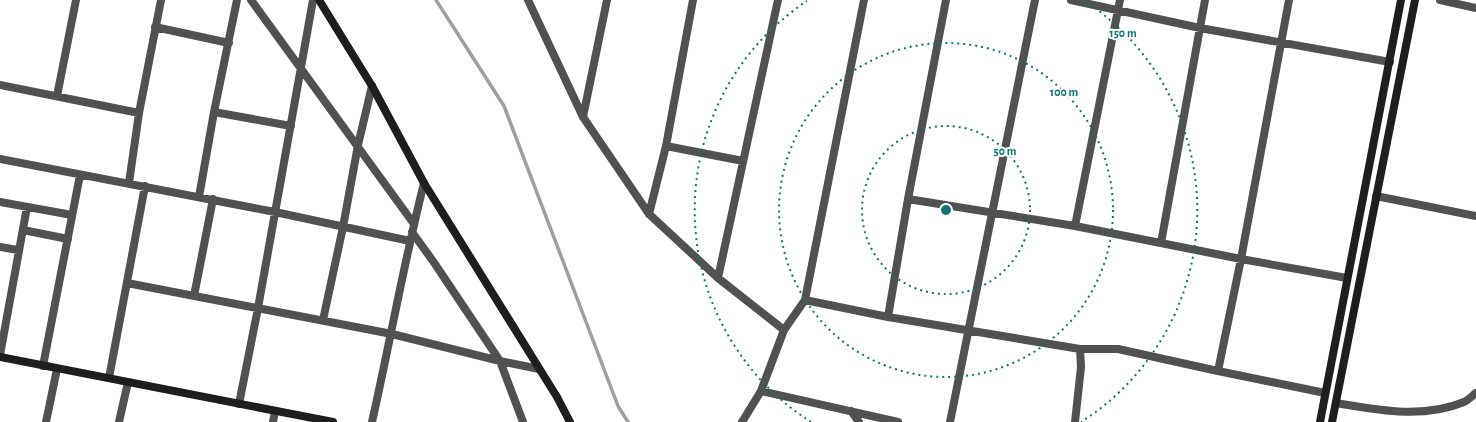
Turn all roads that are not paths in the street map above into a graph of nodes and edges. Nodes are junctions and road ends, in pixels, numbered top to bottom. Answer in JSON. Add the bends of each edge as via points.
{"nodes":[{"id":1,"x":76,"y":0,"type":"edge"},
{"id":2,"x":161,"y":0,"type":"edge"},
{"id":3,"x":237,"y":0,"type":"edge"},
{"id":4,"x":251,"y":0,"type":"edge"},
{"id":5,"x":313,"y":0,"type":"edge"},
{"id":6,"x":319,"y":0,"type":"edge"},
{"id":7,"x":528,"y":0,"type":"edge"},
{"id":8,"x":607,"y":0,"type":"edge"},
{"id":9,"x":693,"y":0,"type":"edge"},
{"id":10,"x":778,"y":0,"type":"edge"},
{"id":11,"x":864,"y":0,"type":"edge"},
{"id":12,"x":946,"y":0,"type":"edge"},
{"id":13,"x":1035,"y":0,"type":"edge"},
{"id":14,"x":1071,"y":0,"type":"edge"},
{"id":15,"x":1120,"y":0,"type":"edge"},
{"id":16,"x":1206,"y":0,"type":"edge"},
{"id":17,"x":1289,"y":0,"type":"edge"},
{"id":18,"x":1401,"y":0,"type":"edge"},
{"id":19,"x":1415,"y":0,"type":"edge"},
{"id":20,"x":1440,"y":0,"type":"edge"},
{"id":21,"x":1476,"y":8,"type":"edge"},
{"id":22,"x":1118,"y":10,"type":"junction"},
{"id":23,"x":156,"y":27,"type":"junction"},
{"id":24,"x":1200,"y":28,"type":"junction"},
{"id":25,"x":229,"y":43,"type":"junction"},
{"id":26,"x":1281,"y":43,"type":"junction"},
{"id":27,"x":1390,"y":62,"type":"junction"},
{"id":28,"x":301,"y":67,"type":"junction"},
{"id":29,"x":0,"y":85,"type":"edge"},
{"id":30,"x":372,"y":86,"type":"junction"},
{"id":31,"x":57,"y":96,"type":"junction"},
{"id":32,"x":214,"y":112,"type":"junction"},
{"id":33,"x":139,"y":113,"type":"junction"},
{"id":34,"x":583,"y":117,"type":"junction"},
{"id":35,"x":291,"y":126,"type":"junction"},
{"id":36,"x":358,"y":145,"type":"junction"},
{"id":37,"x":666,"y":146,"type":"junction"},
{"id":38,"x":0,"y":158,"type":"edge"},
{"id":39,"x":743,"y":161,"type":"junction"},
{"id":40,"x":80,"y":175,"type":"junction"},
{"id":41,"x":129,"y":183,"type":"junction"},
{"id":42,"x":424,"y":183,"type":"junction"},
{"id":43,"x":145,"y":186,"type":"junction"},
{"id":44,"x":1376,"y":196,"type":"junction"},
{"id":45,"x":199,"y":198,"type":"junction"},
{"id":46,"x":213,"y":199,"type":"junction"},
{"id":47,"x":908,"y":199,"type":"junction"},
{"id":48,"x":0,"y":202,"type":"edge"},
{"id":49,"x":27,"y":207,"type":"junction"},
{"id":50,"x":275,"y":212,"type":"junction"},
{"id":51,"x":993,"y":213,"type":"junction"},
{"id":52,"x":648,"y":214,"type":"junction"},
{"id":53,"x":72,"y":215,"type":"junction"},
{"id":54,"x":1476,"y":216,"type":"edge"},
{"id":55,"x":343,"y":226,"type":"junction"},
{"id":56,"x":1075,"y":226,"type":"junction"},
{"id":57,"x":413,"y":228,"type":"junction"},
{"id":58,"x":23,"y":230,"type":"junction"},
{"id":59,"x":68,"y":239,"type":"junction"},
{"id":60,"x":410,"y":241,"type":"junction"},
{"id":61,"x":1161,"y":243,"type":"junction"},
{"id":62,"x":0,"y":247,"type":"edge"},
{"id":63,"x":18,"y":250,"type":"junction"},
{"id":64,"x":1241,"y":259,"type":"junction"},
{"id":65,"x":718,"y":278,"type":"junction"},
{"id":66,"x":1347,"y":278,"type":"junction"},
{"id":67,"x":127,"y":283,"type":"junction"},
{"id":68,"x":194,"y":296,"type":"junction"},
{"id":69,"x":804,"y":300,"type":"junction"},
{"id":70,"x":258,"y":308,"type":"junction"},
{"id":71,"x":888,"y":317,"type":"junction"},
{"id":72,"x":323,"y":320,"type":"junction"},
{"id":73,"x":784,"y":330,"type":"junction"},
{"id":74,"x":970,"y":331,"type":"junction"},
{"id":75,"x":392,"y":334,"type":"junction"},
{"id":76,"x":1080,"y":349,"type":"junction"},
{"id":77,"x":0,"y":356,"type":"edge"},
{"id":78,"x":500,"y":361,"type":"junction"},
{"id":79,"x":43,"y":366,"type":"junction"},
{"id":80,"x":57,"y":369,"type":"junction"},
{"id":81,"x":539,"y":369,"type":"junction"},
{"id":82,"x":1218,"y":372,"type":"junction"},
{"id":83,"x":109,"y":378,"type":"junction"},
{"id":84,"x":128,"y":382,"type":"junction"},
{"id":85,"x":760,"y":391,"type":"junction"},
{"id":86,"x":1325,"y":393,"type":"junction"},
{"id":87,"x":1476,"y":393,"type":"edge"},
{"id":88,"x":1336,"y":403,"type":"junction"},
{"id":89,"x":239,"y":404,"type":"junction"},
{"id":90,"x":275,"y":411,"type":"junction"},
{"id":91,"x":851,"y":412,"type":"junction"},
{"id":92,"x":46,"y":422,"type":"edge"},
{"id":93,"x":119,"y":422,"type":"edge"},
{"id":94,"x":273,"y":422,"type":"edge"},
{"id":95,"x":332,"y":422,"type":"edge"},
{"id":96,"x":372,"y":422,"type":"edge"},
{"id":97,"x":523,"y":422,"type":"edge"},
{"id":98,"x":570,"y":422,"type":"edge"},
{"id":99,"x":742,"y":422,"type":"edge"},
{"id":100,"x":858,"y":422,"type":"edge"},
{"id":101,"x":898,"y":422,"type":"edge"},
{"id":102,"x":950,"y":422,"type":"edge"},
{"id":103,"x":1074,"y":422,"type":"edge"},
{"id":104,"x":1320,"y":422,"type":"edge"},
{"id":105,"x":1332,"y":422,"type":"edge"}],
"edges":[{"from":1,"to":31,"type":"street"},
{"from":2,"to":23,"type":"street"},
{"from":3,"to":25,"type":"street"},
{"from":4,"to":28,"type":"street"},
{"from":5,"to":28,"type":"street"},
{"from":6,"to":30,"type":"street"},
{"from":7,"to":34,"type":"street"},
{"from":8,"to":34,"type":"street"},
{"from":9,"to":37,"type":"street"},
{"from":10,"to":39,"type":"street"},
{"from":11,"to":69,"type":"street"},
{"from":12,"to":47,"type":"street"},
{"from":13,"to":51,"type":"street"},
{"from":14,"to":22,"type":"street"},
{"from":15,"to":22,"type":"street"},
{"from":16,"to":24,"type":"street"},
{"from":17,"to":26,"type":"street"},
{"from":18,"to":27,"type":"street"},
{"from":19,"to":44,"type":"street"},
{"from":20,"to":21,"type":"street"},
{"from":22,"to":24,"type":"street"},
{"from":22,"to":56,"type":"street"},
{"from":23,"to":25,"type":"street"},
{"from":23,"to":33,"type":"street"},
{"from":24,"to":26,"type":"street"},
{"from":24,"to":61,"type":"street"},
{"from":25,"to":32,"type":"street"},
{"from":26,"to":27,"type":"street"},
{"from":26,"to":64,"type":"street"},
{"from":27,"to":66,"type":"street"},
{"from":28,"to":35,"type":"street"},
{"from":28,"to":36,"type":"street"},
{"from":29,"to":31,"type":"street"},
{"from":30,"to":36,"type":"street"},
{"from":30,"to":42,"type":"street"},
{"from":31,"to":33,"type":"street"},
{"from":32,"to":35,"type":"street"},
{"from":32,"to":45,"type":"street"},
{"from":33,"to":41,"type":"street"},
{"from":34,"to":52,"type":"street"},
{"from":35,"to":50,"type":"street"},
{"from":36,"to":55,"type":"street"},
{"from":36,"to":57,"type":"street"},
{"from":37,"to":39,"type":"street"},
{"from":37,"to":52,"type":"street"},
{"from":38,"to":40,"type":"street"},
{"from":39,"to":65,"type":"street"},
{"from":40,"to":41,"type":"street"},
{"from":40,"to":53,"type":"street"},
{"from":41,"to":43,"type":"street"},
{"from":42,"to":57,"type":"street"},
{"from":42,"to":81,"type":"street"},
{"from":43,"to":45,"type":"street"},
{"from":43,"to":67,"type":"street"},
{"from":44,"to":54,"type":"street"},
{"from":44,"to":88,"type":"street"},
{"from":45,"to":46,"type":"street"},
{"from":46,"to":50,"type":"street"},
{"from":46,"to":68,"type":"street"},
{"from":47,"to":51,"type":"street"},
{"from":47,"to":71,"type":"street"},
{"from":48,"to":49,"type":"street"},
{"from":49,"to":53,"type":"street"},
{"from":49,"to":58,"type":"street"},
{"from":50,"to":55,"type":"street"},
{"from":50,"to":70,"type":"street"},
{"from":51,"to":56,"type":"street"},
{"from":51,"to":74,"type":"street"},
{"from":52,"to":65,"type":"street"},
{"from":53,"to":59,"type":"street"},
{"from":55,"to":60,"type":"street"},
{"from":55,"to":72,"type":"street"},
{"from":56,"to":61,"type":"street"},
{"from":57,"to":60,"type":"street"},
{"from":57,"to":78,"type":"street"},
{"from":58,"to":59,"type":"street"},
{"from":58,"to":63,"type":"street"},
{"from":59,"to":79,"type":"street"},
{"from":60,"to":75,"type":"street"},
{"from":61,"to":64,"type":"street"},
{"from":62,"to":63,"type":"street"},
{"from":63,"to":77,"type":"street"},
{"from":64,"to":66,"type":"street"},
{"from":64,"to":82,"type":"street"},
{"from":65,"to":73,"type":"street"},
{"from":66,"to":86,"type":"street"},
{"from":67,"to":68,"type":"street"},
{"from":67,"to":83,"type":"street"},
{"from":68,"to":70,"type":"street"},
{"from":69,"to":71,"type":"street"},
{"from":69,"to":73,"type":"street"},
{"from":70,"to":72,"type":"street"},
{"from":70,"to":89,"type":"street"},
{"from":71,"to":74,"type":"street"},
{"from":72,"to":75,"type":"street"},
{"from":73,"to":85,"type":"street"},
{"from":74,"to":76,"type":"street"},
{"from":74,"to":102,"type":"street"},
{"from":75,"to":78,"type":"street"},
{"from":75,"to":96,"type":"street"},
{"from":76,"to":82,"type":"street","via":[[1118,349]]},
{"from":76,"to":103,"type":"street","via":[[1081,367]]},
{"from":77,"to":79,"type":"street"},
{"from":78,"to":81,"type":"street"},
{"from":78,"to":97,"type":"street"},
{"from":79,"to":80,"type":"street"},
{"from":80,"to":83,"type":"street"},
{"from":80,"to":92,"type":"street"},
{"from":81,"to":98,"type":"street"},
{"from":82,"to":86,"type":"street"},
{"from":83,"to":84,"type":"street"},
{"from":84,"to":89,"type":"street"},
{"from":84,"to":93,"type":"street"},
{"from":85,"to":91,"type":"street"},
{"from":85,"to":99,"type":"street"},
{"from":86,"to":104,"type":"street"},
{"from":87,"to":88,"type":"street","via":[[1464,402],[1432,411],[1391,412]]},
{"from":88,"to":105,"type":"street"},
{"from":89,"to":90,"type":"street"},
{"from":90,"to":94,"type":"street"},
{"from":90,"to":95,"type":"street"},
{"from":91,"to":100,"type":"street"},
{"from":91,"to":101,"type":"street"}]}
